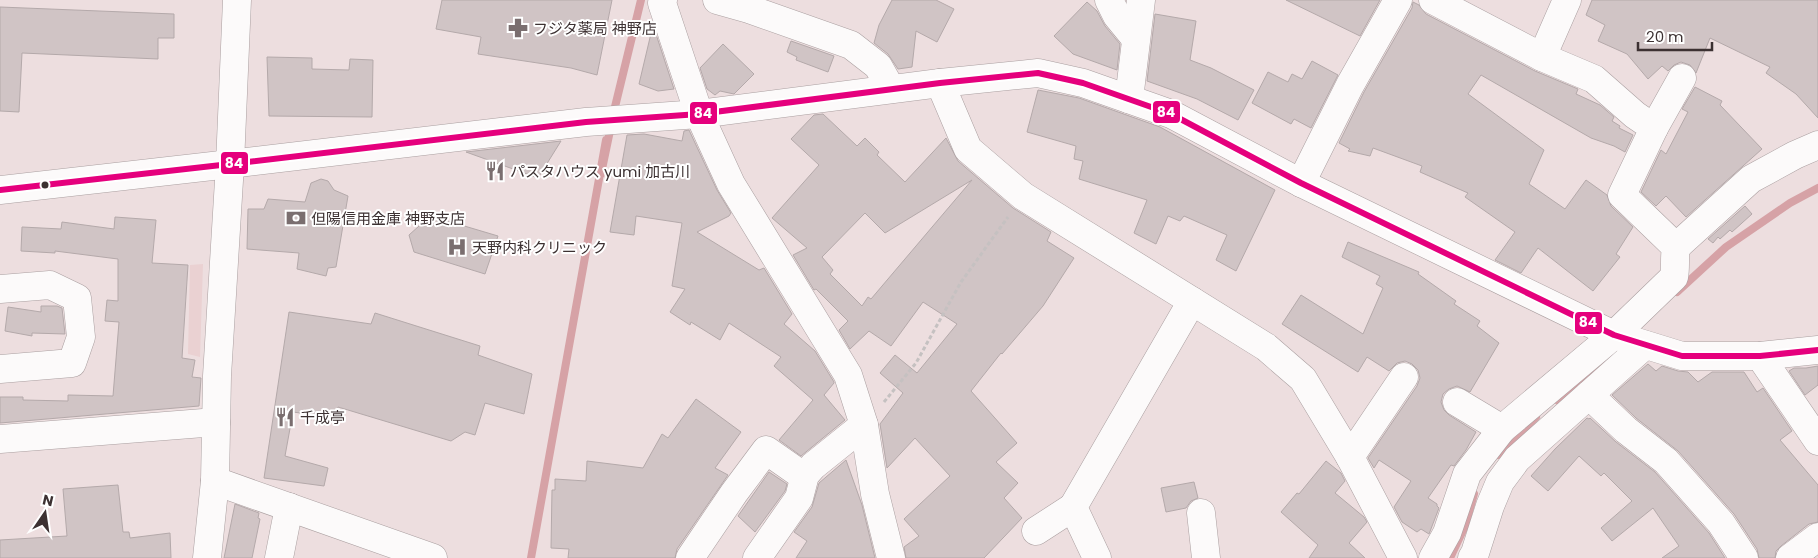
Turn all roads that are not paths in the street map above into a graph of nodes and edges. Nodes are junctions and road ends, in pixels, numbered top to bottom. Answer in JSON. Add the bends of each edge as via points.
{"nodes":[{"id":1,"x":237,"y":0,"type":"edge"},
{"id":2,"x":663,"y":0,"type":"edge"},
{"id":3,"x":717,"y":0,"type":"edge"},
{"id":4,"x":1109,"y":0,"type":"edge"},
{"id":5,"x":1141,"y":0,"type":"edge"},
{"id":6,"x":1398,"y":0,"type":"edge"},
{"id":7,"x":1433,"y":0,"type":"edge"},
{"id":8,"x":1567,"y":0,"type":"edge"},
{"id":9,"x":1135,"y":38,"type":"junction"},
{"id":10,"x":1542,"y":57,"type":"junction"},
{"id":11,"x":1682,"y":78,"type":"dead end"},
{"id":12,"x":940,"y":83,"type":"junction"},
{"id":13,"x":891,"y":89,"type":"junction"},
{"id":14,"x":1129,"y":99,"type":"junction"},
{"id":15,"x":699,"y":114,"type":"junction"},
{"id":16,"x":1654,"y":128,"type":"junction"},
{"id":17,"x":1818,"y":145,"type":"edge"},
{"id":18,"x":230,"y":164,"type":"junction"},
{"id":19,"x":1301,"y":183,"type":"junction"},
{"id":20,"x":0,"y":190,"type":"edge"},
{"id":21,"x":1676,"y":247,"type":"junction"},
{"id":22,"x":0,"y":289,"type":"edge"},
{"id":23,"x":1192,"y":301,"type":"junction"},
{"id":24,"x":1614,"y":336,"type":"junction"},
{"id":25,"x":1645,"y":345,"type":"junction"},
{"id":26,"x":1818,"y":350,"type":"edge"},
{"id":27,"x":1760,"y":356,"type":"junction"},
{"id":28,"x":0,"y":369,"type":"edge"},
{"id":29,"x":1404,"y":377,"type":"dead end"},
{"id":30,"x":1589,"y":395,"type":"junction"},
{"id":31,"x":1457,"y":402,"type":"dead end"},
{"id":32,"x":216,"y":422,"type":"junction"},
{"id":33,"x":864,"y":425,"type":"junction"},
{"id":34,"x":1502,"y":429,"type":"junction"},
{"id":35,"x":0,"y":439,"type":"edge"},
{"id":36,"x":1818,"y":441,"type":"edge"},
{"id":37,"x":1350,"y":457,"type":"junction"},
{"id":38,"x":805,"y":475,"type":"junction"},
{"id":39,"x":215,"y":481,"type":"junction"},
{"id":40,"x":289,"y":507,"type":"junction"},
{"id":41,"x":1073,"y":507,"type":"junction"},
{"id":42,"x":1200,"y":513,"type":"dead end"},
{"id":43,"x":1036,"y":531,"type":"dead end"},
{"id":44,"x":1818,"y":537,"type":"edge"},
{"id":45,"x":1476,"y":556,"type":"edge"},
{"id":46,"x":207,"y":558,"type":"edge"},
{"id":47,"x":279,"y":558,"type":"edge"},
{"id":48,"x":433,"y":558,"type":"edge"},
{"id":49,"x":690,"y":558,"type":"edge"},
{"id":50,"x":757,"y":558,"type":"edge"},
{"id":51,"x":891,"y":558,"type":"edge"},
{"id":52,"x":1097,"y":558,"type":"edge"},
{"id":53,"x":1206,"y":558,"type":"edge"},
{"id":54,"x":1403,"y":558,"type":"edge"},
{"id":55,"x":1433,"y":558,"type":"edge"},
{"id":56,"x":1744,"y":558,"type":"edge"},
{"id":57,"x":1790,"y":558,"type":"edge"}],
"edges":[{"from":1,"to":18,"type":"street"},
{"from":2,"to":15,"type":"street"},
{"from":3,"to":13,"type":"street","via":[[851,45],[878,66]]},
{"from":4,"to":9,"type":"street"},
{"from":5,"to":9,"type":"street"},
{"from":6,"to":19,"type":"street","via":[[1350,85]]},
{"from":7,"to":10,"type":"street"},
{"from":8,"to":10,"type":"street"},
{"from":9,"to":14,"type":"street"},
{"from":10,"to":16,"type":"street","via":[[1594,79]]},
{"from":11,"to":16,"type":"street"},
{"from":12,"to":13,"type":"street"},
{"from":12,"to":14,"type":"street","via":[[1038,73],[1083,82]]},
{"from":12,"to":23,"type":"street","via":[[968,149],[1024,196]]},
{"from":13,"to":15,"type":"street"},
{"from":14,"to":19,"type":"street","via":[[1171,114]]},
{"from":15,"to":18,"type":"street","via":[[586,122]]},
{"from":15,"to":33,"type":"street","via":[[731,184],[848,375]]},
{"from":16,"to":21,"type":"street","via":[[1622,195]]},
{"from":17,"to":21,"type":"street","via":[[1751,179]]},
{"from":18,"to":20,"type":"street"},
{"from":18,"to":32,"type":"street"},
{"from":19,"to":24,"type":"street"},
{"from":21,"to":24,"type":"street","via":[[1674,277]]},
{"from":22,"to":28,"type":"street","via":[[50,285],[77,298],[81,337],[72,363]]},
{"from":23,"to":37,"type":"street","via":[[1266,346],[1303,380]]},
{"from":23,"to":41,"type":"street"},
{"from":24,"to":25,"type":"street"},
{"from":24,"to":34,"type":"street"},
{"from":25,"to":27,"type":"street","via":[[1682,356]]},
{"from":25,"to":30,"type":"street"},
{"from":26,"to":27,"type":"street"},
{"from":27,"to":36,"type":"street"},
{"from":29,"to":37,"type":"street"},
{"from":30,"to":45,"type":"street","via":[[1517,459],[1500,482]]},
{"from":30,"to":56,"type":"street","via":[[1666,461],[1722,523]]},
{"from":31,"to":34,"type":"street"},
{"from":32,"to":35,"type":"street"},
{"from":32,"to":39,"type":"street"},
{"from":33,"to":38,"type":"street"},
{"from":33,"to":51,"type":"street","via":[[874,494]]},
{"from":34,"to":55,"type":"street","via":[[1467,474],[1447,533]]},
{"from":37,"to":54,"type":"street"},
{"from":38,"to":49,"type":"street","via":[[766,450]]},
{"from":38,"to":50,"type":"street","via":[[799,498]]},
{"from":39,"to":40,"type":"street"},
{"from":39,"to":46,"type":"street"},
{"from":40,"to":47,"type":"street"},
{"from":40,"to":48,"type":"street"},
{"from":41,"to":43,"type":"street"},
{"from":41,"to":52,"type":"street"},
{"from":42,"to":53,"type":"street"},
{"from":44,"to":57,"type":"street"}]}
